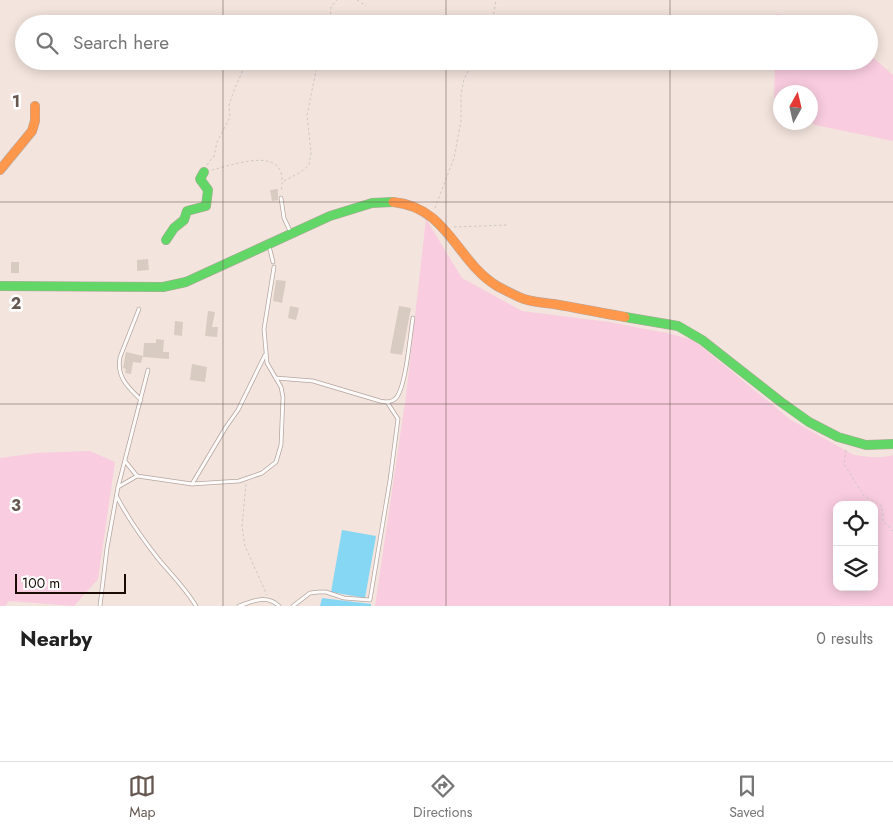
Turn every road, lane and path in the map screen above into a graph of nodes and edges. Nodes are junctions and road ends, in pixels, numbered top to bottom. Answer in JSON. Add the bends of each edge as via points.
{"nodes":[{"id":1,"x":337,"y":0,"type":"edge"},
{"id":2,"x":357,"y":0,"type":"edge"},
{"id":3,"x":496,"y":0,"type":"edge"},
{"id":4,"x":366,"y":6,"type":"dead end"},
{"id":5,"x":331,"y":15,"type":"edge"},
{"id":6,"x":494,"y":15,"type":"edge"},
{"id":7,"x":243,"y":70,"type":"edge"},
{"id":8,"x":316,"y":70,"type":"edge"},
{"id":9,"x":469,"y":70,"type":"edge"},
{"id":10,"x":35,"y":106,"type":"dead end"},
{"id":11,"x":0,"y":170,"type":"edge"},
{"id":12,"x":204,"y":172,"type":"junction"},
{"id":13,"x":284,"y":181,"type":"junction"},
{"id":14,"x":281,"y":198,"type":"joint"},
{"id":15,"x":431,"y":215,"type":"junction"},
{"id":16,"x":509,"y":225,"type":"dead end"},
{"id":17,"x":443,"y":227,"type":"junction"},
{"id":18,"x":291,"y":234,"type":"junction"},
{"id":19,"x":166,"y":240,"type":"dead end"},
{"id":20,"x":269,"y":245,"type":"junction"},
{"id":21,"x":273,"y":262,"type":"dead end"},
{"id":22,"x":274,"y":267,"type":"dead end"},
{"id":23,"x":0,"y":286,"type":"edge"},
{"id":24,"x":139,"y":309,"type":"dead end"},
{"id":25,"x":413,"y":318,"type":"dead end"},
{"id":26,"x":265,"y":354,"type":"junction"},
{"id":27,"x":148,"y":370,"type":"dead end"},
{"id":28,"x":275,"y":378,"type":"junction"},
{"id":29,"x":141,"y":400,"type":"junction"},
{"id":30,"x":387,"y":402,"type":"junction"},
{"id":31,"x":848,"y":442,"type":"junction"},
{"id":32,"x":893,"y":444,"type":"edge"},
{"id":33,"x":125,"y":461,"type":"junction"},
{"id":34,"x":137,"y":476,"type":"junction"},
{"id":35,"x":247,"y":478,"type":"junction"},
{"id":36,"x":192,"y":484,"type":"junction"},
{"id":37,"x":118,"y":487,"type":"junction"},
{"id":38,"x":117,"y":496,"type":"junction"},
{"id":39,"x":893,"y":531,"type":"edge"},
{"id":40,"x":270,"y":600,"type":"junction"},
{"id":41,"x":100,"y":606,"type":"edge"},
{"id":42,"x":196,"y":606,"type":"edge"},
{"id":43,"x":239,"y":606,"type":"edge"},
{"id":44,"x":279,"y":606,"type":"edge"},
{"id":45,"x":293,"y":606,"type":"edge"}],
"edges":[{"from":1,"to":5,"type":"path","via":[[331,7]]},
{"from":2,"to":4,"type":"path"},
{"from":3,"to":6,"type":"path"},
{"from":7,"to":12,"type":"path","via":[[229,105],[230,117]]},
{"from":8,"to":13,"type":"path","via":[[307,115],[309,164]]},
{"from":9,"to":15,"type":"path","via":[[461,95],[462,121],[454,158]]},
{"from":10,"to":11,"type":"main road","via":[[32,131]]},
{"from":12,"to":13,"type":"path","via":[[252,160],[274,164],[281,170]]},
{"from":12,"to":19,"type":"main road","via":[[200,179],[208,190],[206,206],[187,210],[184,220]]},
{"from":13,"to":14,"type":"path"},
{"from":14,"to":18,"type":"lane"},
{"from":15,"to":17,"type":"main road"},
{"from":15,"to":18,"type":"main road","via":[[399,202],[382,202],[336,214]]},
{"from":16,"to":17,"type":"path"},
{"from":17,"to":31,"type":"main road","via":[[477,270],[508,292],[524,298],[678,326],[700,338],[793,411]]},
{"from":18,"to":20,"type":"main road"},
{"from":20,"to":21,"type":"lane"},
{"from":20,"to":23,"type":"main road","via":[[174,285]]},
{"from":22,"to":26,"type":"lane","via":[[264,330]]},
{"from":24,"to":29,"type":"lane","via":[[118,364],[124,383]]},
{"from":25,"to":30,"type":"lane","via":[[403,386],[396,398]]},
{"from":26,"to":28,"type":"lane"},
{"from":26,"to":36,"type":"lane","via":[[238,410]]},
{"from":27,"to":29,"type":"lane"},
{"from":28,"to":30,"type":"lane","via":[[313,381]]},
{"from":28,"to":35,"type":"lane","via":[[283,397],[280,454],[271,467]]},
{"from":29,"to":33,"type":"lane"},
{"from":30,"to":45,"type":"lane","via":[[398,419],[370,600],[319,592],[310,593]]},
{"from":31,"to":32,"type":"main road","via":[[870,447]]},
{"from":31,"to":39,"type":"path","via":[[844,464],[864,496],[882,506],[883,521]]},
{"from":33,"to":34,"type":"lane"},
{"from":33,"to":37,"type":"lane"},
{"from":34,"to":36,"type":"lane"},
{"from":34,"to":37,"type":"lane"},
{"from":35,"to":36,"type":"lane"},
{"from":35,"to":40,"type":"path","via":[[242,518],[245,546]]},
{"from":37,"to":38,"type":"lane"},
{"from":38,"to":41,"type":"lane"},
{"from":38,"to":42,"type":"lane","via":[[131,522]]},
{"from":40,"to":43,"type":"lane","via":[[256,600]]},
{"from":40,"to":44,"type":"lane"}]}
